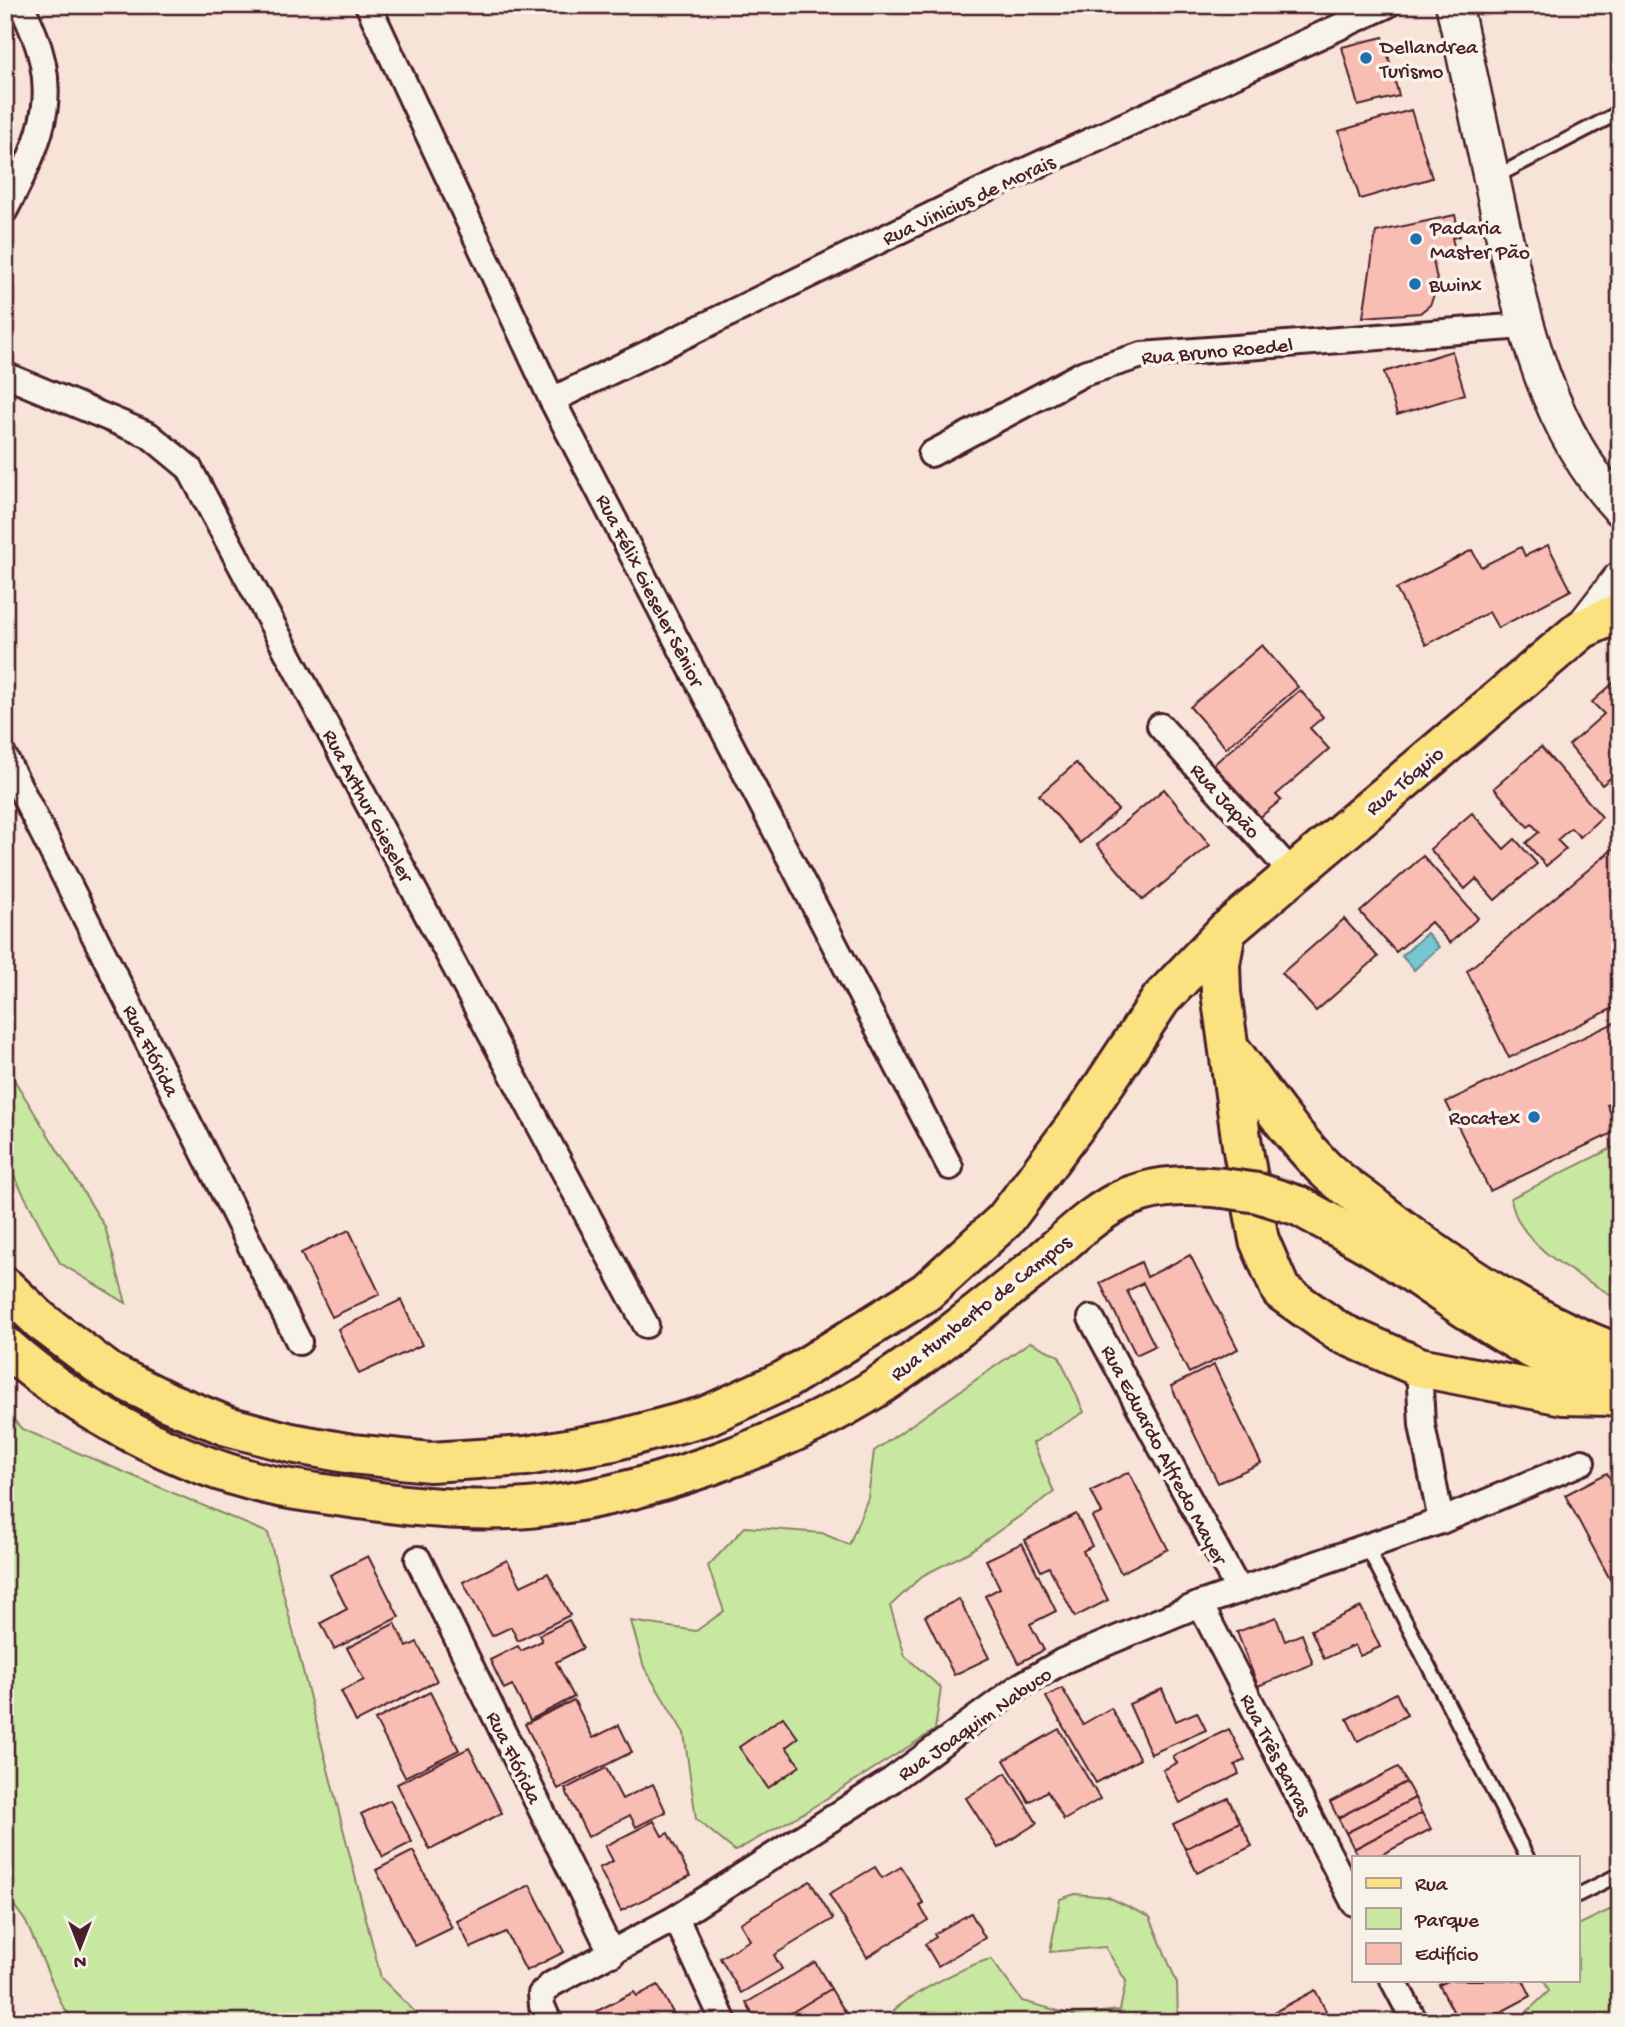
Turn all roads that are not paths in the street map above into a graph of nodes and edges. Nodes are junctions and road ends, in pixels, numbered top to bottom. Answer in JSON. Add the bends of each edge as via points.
{"nodes":[{"id":1,"x":21,"y":5,"type":"edge"},
{"id":2,"x":368,"y":5,"type":"edge"},
{"id":3,"x":1387,"y":5,"type":"edge"},
{"id":4,"x":1454,"y":5,"type":"edge"},
{"id":5,"x":1620,"y":112,"type":"edge"},
{"id":6,"x":1492,"y":178,"type":"junction"},
{"id":7,"x":5,"y":210,"type":"edge"},
{"id":8,"x":1524,"y":326,"type":"junction"},
{"id":9,"x":5,"y":376,"type":"edge"},
{"id":10,"x":552,"y":400,"type":"junction"},
{"id":11,"x":931,"y":454,"type":"dead end"},
{"id":12,"x":1612,"y":500,"type":"edge"},
{"id":13,"x":1620,"y":530,"type":"edge"},
{"id":14,"x":1620,"y":580,"type":"edge"},
{"id":15,"x":1620,"y":612,"type":"edge"},
{"id":16,"x":1582,"y":629,"type":"junction"},
{"id":17,"x":1160,"y":726,"type":"dead end"},
{"id":18,"x":5,"y":758,"type":"edge"},
{"id":19,"x":1293,"y":874,"type":"junction"},
{"id":20,"x":1226,"y":931,"type":"junction"},
{"id":21,"x":1231,"y":1049,"type":"junction"},
{"id":22,"x":950,"y":1167,"type":"dead end"},
{"id":23,"x":5,"y":1287,"type":"edge"},
{"id":24,"x":1091,"y":1318,"type":"dead end"},
{"id":25,"x":646,"y":1325,"type":"dead end"},
{"id":26,"x":299,"y":1342,"type":"dead end"},
{"id":27,"x":5,"y":1346,"type":"edge"},
{"id":28,"x":1620,"y":1354,"type":"edge"},
{"id":29,"x":1419,"y":1367,"type":"junction"},
{"id":30,"x":1620,"y":1382,"type":"edge"},
{"id":31,"x":1620,"y":1393,"type":"edge"},
{"id":32,"x":1582,"y":1462,"type":"dead end"},
{"id":33,"x":1441,"y":1521,"type":"junction"},
{"id":34,"x":1367,"y":1547,"type":"junction"},
{"id":35,"x":418,"y":1559,"type":"dead end"},
{"id":36,"x":1239,"y":1591,"type":"junction"},
{"id":37,"x":1199,"y":1604,"type":"junction"},
{"id":38,"x":1526,"y":1856,"type":"edge"},
{"id":39,"x":1620,"y":1874,"type":"edge"},
{"id":40,"x":1580,"y":1894,"type":"edge"},
{"id":41,"x":1352,"y":1899,"type":"edge"},
{"id":42,"x":676,"y":1918,"type":"junction"},
{"id":43,"x":612,"y":1954,"type":"junction"},
{"id":44,"x":1394,"y":1982,"type":"edge"},
{"id":45,"x":550,"y":2022,"type":"edge"},
{"id":46,"x":724,"y":2022,"type":"edge"},
{"id":47,"x":1415,"y":2022,"type":"edge"}],
"edges":[{"from":1,"to":7,"type":"street","via":[[43,55],[46,100],[36,150]]},
{"from":2,"to":10,"type":"street","name":"Rua Félix Gieseler Sênior"},
{"from":3,"to":10,"type":"street","name":"Rua Vinicius de Morais","via":[[977,193]]},
{"from":4,"to":6,"type":"main road"},
{"from":5,"to":6,"type":"lane"},
{"from":6,"to":8,"type":"main road"},
{"from":8,"to":11,"type":"street","name":"Rua Bruno Roedel","via":[[1142,355],[1084,373]]},
{"from":8,"to":12,"type":"main road","via":[[1568,434]]},
{"from":9,"to":25,"type":"street","name":"Rua Arthur Gieseler","via":[[149,435],[189,468]]},
{"from":10,"to":22,"type":"street","name":"Rua Félix Gieseler Sênior"},
{"from":12,"to":13,"type":"main road"},
{"from":14,"to":16,"type":"main road","name":"Rua Tóquio"},
{"from":15,"to":16,"type":"main road","name":"Rua Tóquio"},
{"from":16,"to":19,"type":"main road","name":"Rua Tóquio"},
{"from":17,"to":19,"type":"street","name":"Rua Japão"},
{"from":18,"to":26,"type":"street","name":"Rua Flórida"},
{"from":19,"to":20,"type":"main road","name":"Rua Tóquio"},
{"from":20,"to":21,"type":"main road","via":[[1220,974]]},
{"from":20,"to":23,"type":"main road","via":[[1161,999],[1086,1112],[1005,1220],[926,1292],[785,1380],[706,1416],[613,1441],[526,1456],[430,1462],[291,1443],[227,1426],[110,1373]]},
{"from":21,"to":28,"type":"main road","via":[[1280,1118],[1336,1178],[1474,1278],[1586,1342]]},
{"from":21,"to":29,"type":"main road","via":[[1259,1240],[1281,1291],[1339,1332]]},
{"from":24,"to":36,"type":"street","name":"Rua Eduardo Alfredo Mayer"},
{"from":27,"to":30,"type":"main road","name":"Rua Humberto de Campos","bridge":true,"via":[[83,1405],[205,1465],[277,1486],[351,1498],[433,1508],[528,1508],[621,1491],[711,1464],[812,1424],[949,1337],[1105,1209],[1153,1189],[1189,1184],[1258,1193],[1299,1206],[1561,1363],[1597,1379]]},
{"from":29,"to":31,"type":"main road","via":[[1563,1395]]},
{"from":29,"to":33,"type":"street","via":[[1422,1425]]},
{"from":32,"to":33,"type":"street","name":"Rua Joaquim Nabuco"},
{"from":33,"to":34,"type":"street","name":"Rua Joaquim Nabuco"},
{"from":34,"to":36,"type":"street","name":"Rua Joaquim Nabuco"},
{"from":34,"to":38,"type":"lane"},
{"from":35,"to":43,"type":"street","name":"Rua Flórida"},
{"from":36,"to":37,"type":"street","name":"Rua Joaquim Nabuco"},
{"from":37,"to":41,"type":"street","name":"Rua Três Barras"},
{"from":37,"to":42,"type":"street","name":"Rua Joaquim Nabuco","via":[[1063,1661],[1020,1686],[892,1780]]},
{"from":39,"to":40,"type":"lane"},
{"from":42,"to":43,"type":"street","name":"Rua Joaquim Nabuco"},
{"from":42,"to":46,"type":"street"},
{"from":43,"to":45,"type":"street","name":"Rua Joaquim Nabuco","via":[[551,1984],[541,1994],[541,2006]]},
{"from":44,"to":47,"type":"street"}]}
